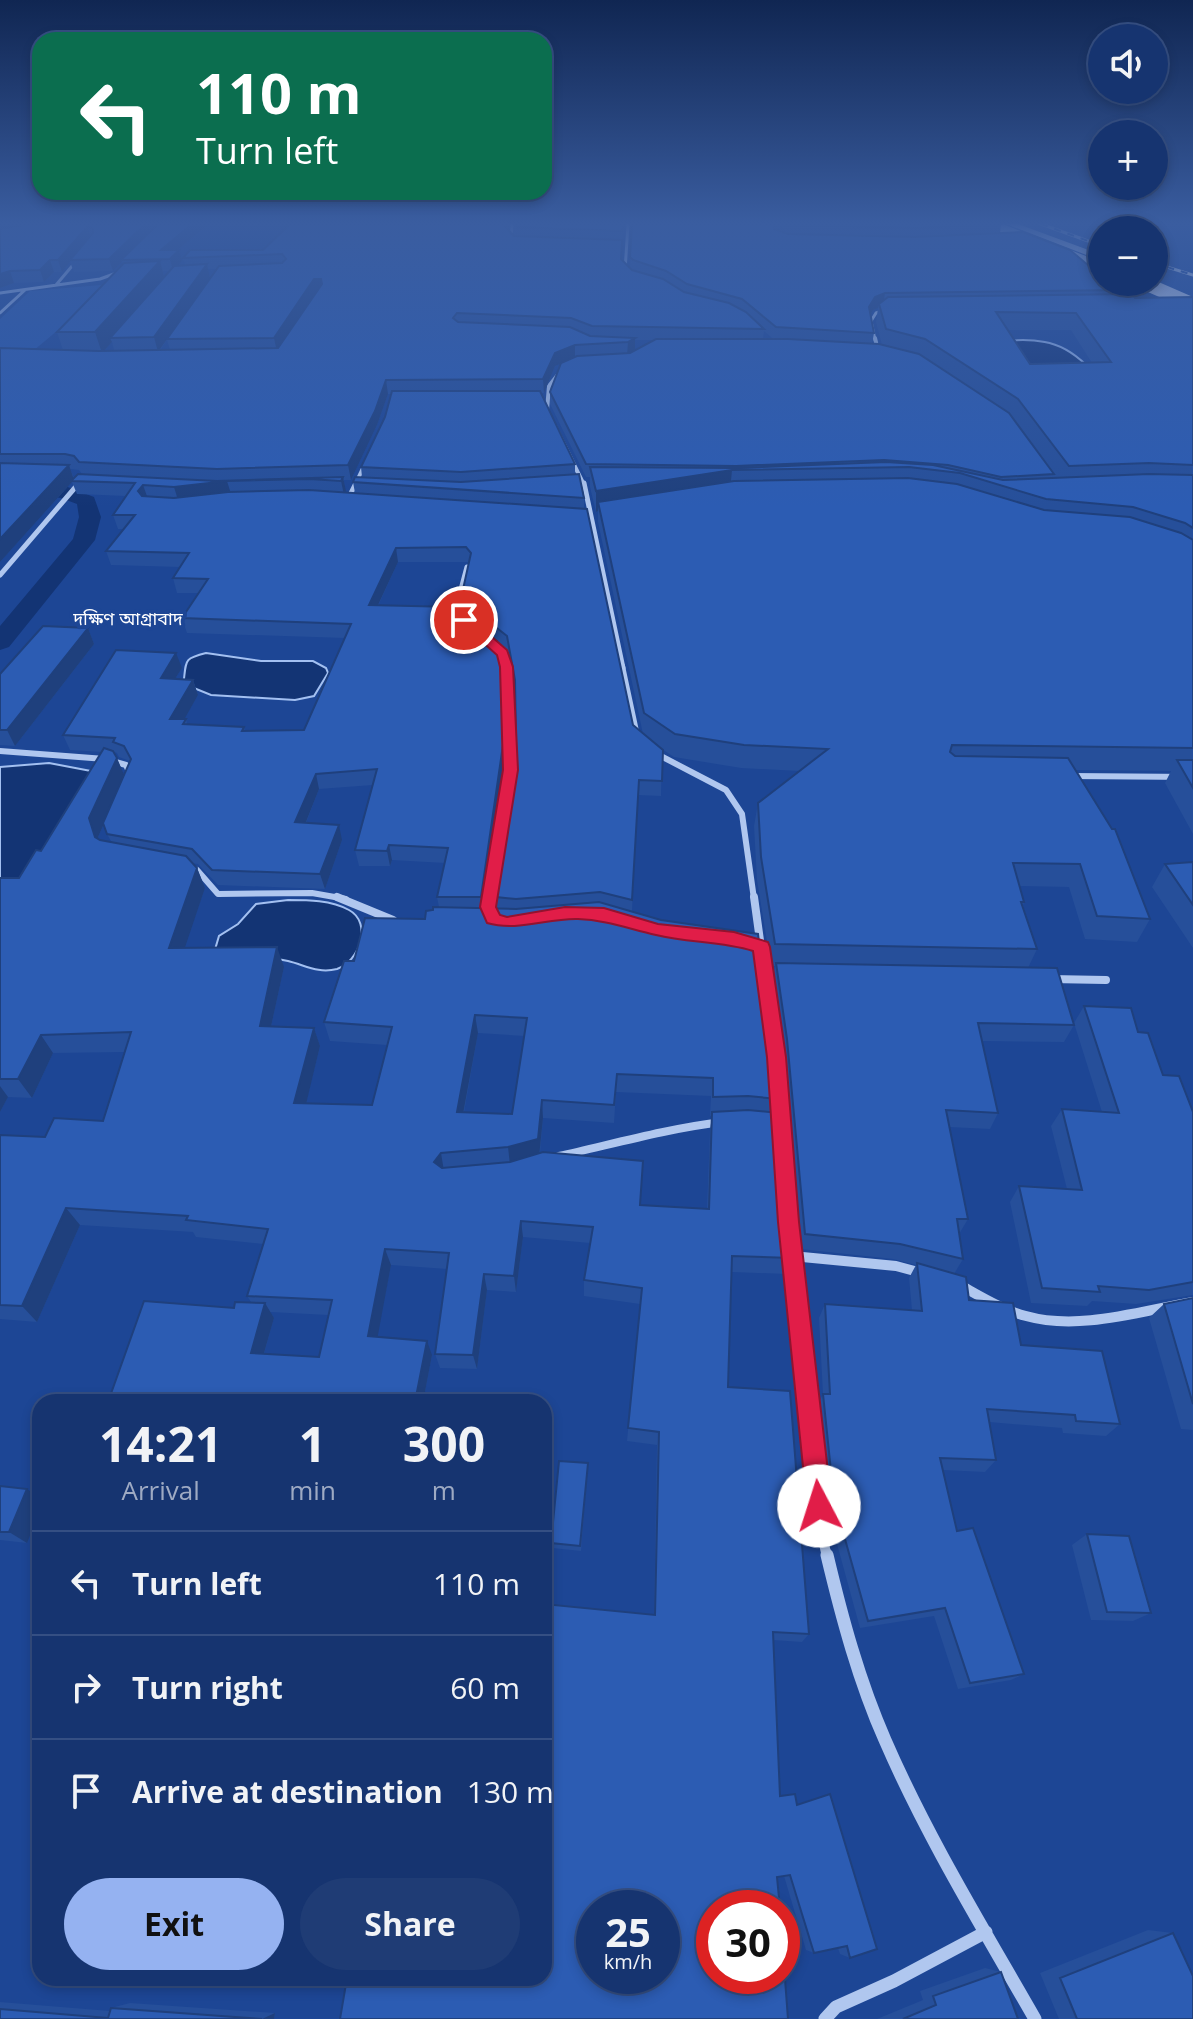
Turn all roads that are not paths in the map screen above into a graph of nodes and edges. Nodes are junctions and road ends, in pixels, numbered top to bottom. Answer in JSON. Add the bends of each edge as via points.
{"nodes":[{"id":1,"x":872,"y":318,"type":"edge"},
{"id":2,"x":869,"y":351,"type":"edge"},
{"id":3,"x":576,"y":363,"type":"edge"},
{"id":4,"x":368,"y":456,"type":"edge"},
{"id":5,"x":77,"y":475,"type":"edge"},
{"id":6,"x":583,"y":480,"type":"junction"},
{"id":7,"x":597,"y":480,"type":"edge"},
{"id":8,"x":569,"y":482,"type":"edge"},
{"id":9,"x":342,"y":485,"type":"edge"},
{"id":10,"x":355,"y":485,"type":"junction"},
{"id":11,"x":366,"y":485,"type":"edge"},
{"id":12,"x":336,"y":499,"type":"edge"},
{"id":13,"x":348,"y":499,"type":"junction"},
{"id":14,"x":362,"y":500,"type":"edge"},
{"id":15,"x":602,"y":516,"type":"edge"},
{"id":16,"x":579,"y":517,"type":"edge"},
{"id":17,"x":591,"y":518,"type":"junction"},
{"id":18,"x":467,"y":567,"type":"edge"},
{"id":19,"x":0,"y":575,"type":"edge"},
{"id":20,"x":464,"y":620,"type":"edge"},
{"id":21,"x":484,"y":638,"type":"edge"},
{"id":22,"x":638,"y":739,"type":"edge"},
{"id":23,"x":650,"y":749,"type":"edge"},
{"id":24,"x":0,"y":751,"type":"edge"},
{"id":25,"x":1065,"y":776,"type":"edge"},
{"id":26,"x":1193,"y":777,"type":"edge"},
{"id":27,"x":127,"y":788,"type":"edge"},
{"id":28,"x":184,"y":868,"type":"edge"},
{"id":29,"x":493,"y":919,"type":"junction"},
{"id":30,"x":480,"y":920,"type":"edge"},
{"id":31,"x":401,"y":921,"type":"edge"},
{"id":32,"x":507,"y":923,"type":"edge"},
{"id":33,"x":748,"y":942,"type":"edge"},
{"id":34,"x":761,"y":947,"type":"junction"},
{"id":35,"x":765,"y":973,"type":"junction"},
{"id":36,"x":781,"y":973,"type":"edge"},
{"id":37,"x":1045,"y":979,"type":"edge"},
{"id":38,"x":1106,"y":980,"type":"dead end"},
{"id":39,"x":730,"y":1122,"type":"edge"},
{"id":40,"x":551,"y":1158,"type":"edge"},
{"id":41,"x":792,"y":1256,"type":"junction"},
{"id":42,"x":1193,"y":1302,"type":"edge"},
{"id":43,"x":986,"y":1932,"type":"junction"},
{"id":44,"x":825,"y":2019,"type":"edge"},
{"id":45,"x":1035,"y":2019,"type":"edge"}],
"edges":[{"from":1,"to":2,"type":"street","via":[[878,351]]},
{"from":3,"to":6,"type":"street","via":[[557,371],[545,404]]},
{"from":4,"to":10,"type":"street"},
{"from":5,"to":19,"type":"street","via":[[82,482]]},
{"from":6,"to":7,"type":"street"},
{"from":6,"to":8,"type":"street"},
{"from":6,"to":17,"type":"street"},
{"from":9,"to":10,"type":"street"},
{"from":10,"to":11,"type":"street"},
{"from":10,"to":13,"type":"street"},
{"from":12,"to":13,"type":"street"},
{"from":13,"to":14,"type":"street"},
{"from":15,"to":17,"type":"street"},
{"from":16,"to":17,"type":"street"},
{"from":17,"to":22,"type":"street"},
{"from":18,"to":20,"type":"street","via":[[458,610]]},
{"from":21,"to":29,"type":"street","via":[[503,653],[510,711],[509,787],[488,907]]},
{"from":23,"to":34,"type":"street","via":[[726,790],[742,814]]},
{"from":24,"to":27,"type":"street","via":[[126,765],[132,777]]},
{"from":25,"to":26,"type":"street"},
{"from":28,"to":31,"type":"street","via":[[197,870],[218,894],[320,894],[346,898],[375,915]]},
{"from":29,"to":30,"type":"street"},
{"from":29,"to":32,"type":"street"},
{"from":33,"to":34,"type":"street"},
{"from":34,"to":35,"type":"street"},
{"from":35,"to":36,"type":"street"},
{"from":35,"to":41,"type":"street","via":[[776,1057],[775,1125]]},
{"from":37,"to":38,"type":"street"},
{"from":39,"to":40,"type":"street","via":[[661,1130]]},
{"from":41,"to":42,"type":"street","via":[[896,1266],[954,1282],[1038,1319],[1087,1318]]},
{"from":41,"to":43,"type":"street","via":[[822,1535],[846,1634],[885,1740]]},
{"from":43,"to":44,"type":"street","via":[[836,2007]]},
{"from":43,"to":45,"type":"street"}]}
